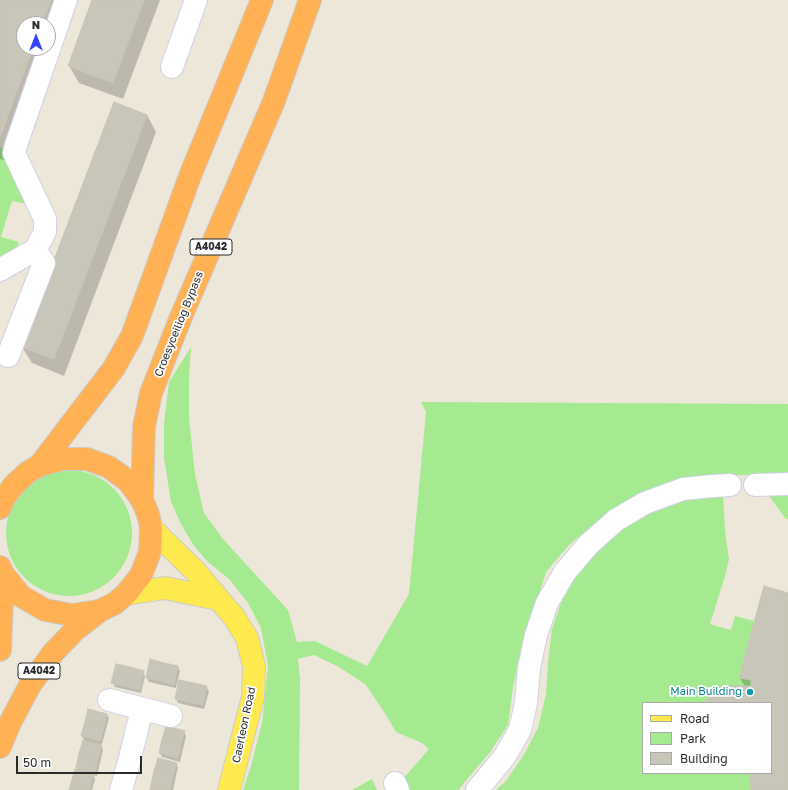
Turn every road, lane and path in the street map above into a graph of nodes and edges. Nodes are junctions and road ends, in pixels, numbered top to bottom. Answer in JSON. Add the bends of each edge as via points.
{"nodes":[{"id":1,"x":66,"y":0,"type":"edge"},
{"id":2,"x":196,"y":0,"type":"edge"},
{"id":3,"x":262,"y":0,"type":"edge"},
{"id":4,"x":310,"y":0,"type":"edge"},
{"id":5,"x":172,"y":67,"type":"dead end"},
{"id":6,"x":35,"y":250,"type":"junction"},
{"id":7,"x":0,"y":270,"type":"edge"},
{"id":8,"x":8,"y":356,"type":"dead end"},
{"id":9,"x":40,"y":465,"type":"junction"},
{"id":10,"x":7,"y":483,"type":"edge"},
{"id":11,"x":788,"y":484,"type":"edge"},
{"id":12,"x":730,"y":485,"type":"dead end"},
{"id":13,"x":755,"y":485,"type":"dead end"},
{"id":14,"x":142,"y":500,"type":"junction"},
{"id":15,"x":0,"y":508,"type":"edge"},
{"id":16,"x":151,"y":528,"type":"junction"},
{"id":17,"x":2,"y":570,"type":"edge"},
{"id":18,"x":126,"y":594,"type":"junction"},
{"id":19,"x":218,"y":599,"type":"junction"},
{"id":20,"x":100,"y":611,"type":"junction"},
{"id":21,"x":0,"y":650,"type":"edge"},
{"id":22,"x":109,"y":700,"type":"dead end"},
{"id":23,"x":142,"y":709,"type":"junction"},
{"id":24,"x":171,"y":716,"type":"dead end"},
{"id":25,"x":0,"y":748,"type":"edge"},
{"id":26,"x":121,"y":790,"type":"edge"},
{"id":27,"x":229,"y":790,"type":"edge"},
{"id":28,"x":477,"y":790,"type":"edge"}],
"edges":[{"from":1,"to":6,"type":"street","via":[[14,154],[45,219],[45,232]]},
{"from":2,"to":5,"type":"street"},
{"from":3,"to":9,"type":"highway","via":[[190,176],[132,336],[114,368]]},
{"from":4,"to":14,"type":"highway","name":"Croesyceiliog Bypass","number":"A4042","via":[[274,101],[151,393],[144,427]]},
{"from":6,"to":7,"type":"street"},
{"from":6,"to":8,"type":"street","via":[[44,263]]},
{"from":9,"to":10,"type":"highway"},
{"from":9,"to":14,"type":"highway","via":[[63,459],[87,460],[109,467],[128,481]]},
{"from":10,"to":15,"type":"highway"},
{"from":11,"to":13,"type":"street"},
{"from":12,"to":28,"type":"street","via":[[683,489],[645,503],[616,520],[588,545],[565,572],[547,602],[536,635],[520,730],[504,756]]},
{"from":14,"to":16,"type":"highway"},
{"from":16,"to":18,"type":"highway","via":[[150,552],[141,575]]},
{"from":16,"to":19,"type":"main road","name":"Caerleon Road"},
{"from":17,"to":20,"type":"highway","via":[[21,596],[45,610],[72,615]]},
{"from":17,"to":21,"type":"highway"},
{"from":18,"to":19,"type":"main road","via":[[165,588]]},
{"from":18,"to":20,"type":"highway"},
{"from":19,"to":27,"type":"main road","name":"Caerleon Road","via":[[234,617],[247,638],[254,666],[252,697]]},
{"from":20,"to":25,"type":"highway","number":"A4042","via":[[75,630],[53,653],[30,685]]},
{"from":22,"to":23,"type":"street"},
{"from":23,"to":24,"type":"street"},
{"from":23,"to":26,"type":"street"}]}
